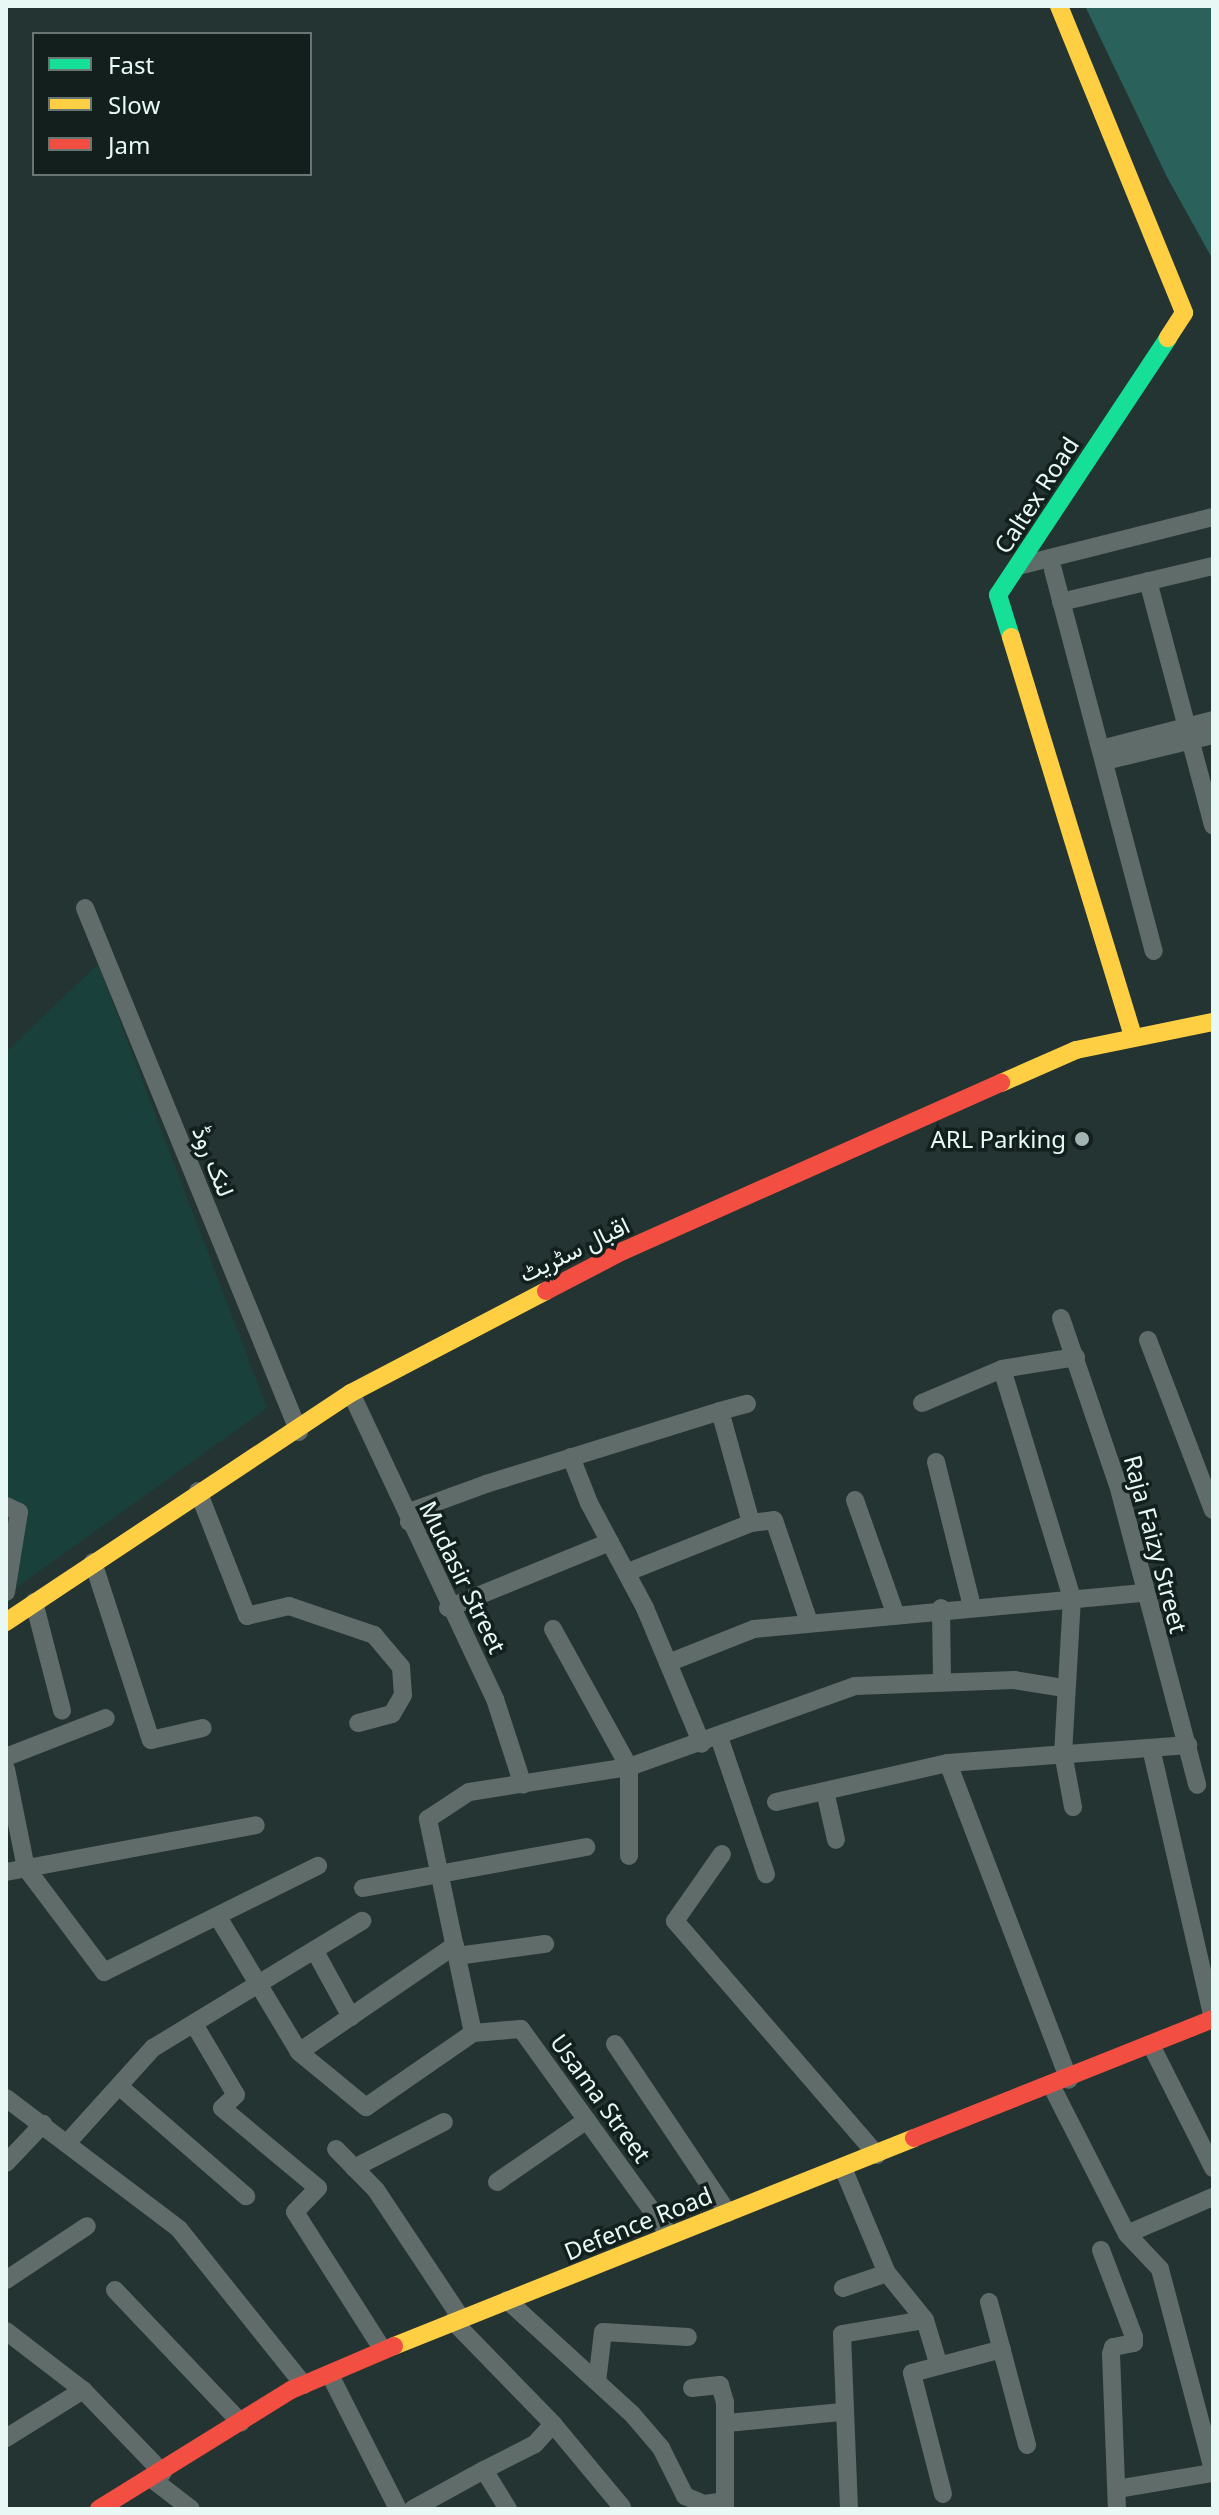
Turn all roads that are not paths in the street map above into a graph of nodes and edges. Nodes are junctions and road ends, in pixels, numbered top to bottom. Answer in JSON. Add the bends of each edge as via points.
{"nodes":[{"id":1,"x":1059,"y":6,"type":"edge"},
{"id":2,"x":1213,"y":517,"type":"edge"},
{"id":3,"x":1018,"y":566,"type":"junction"},
{"id":4,"x":1213,"y":566,"type":"edge"},
{"id":5,"x":1053,"y":570,"type":"dead end"},
{"id":6,"x":1148,"y":581,"type":"junction"},
{"id":7,"x":1061,"y":602,"type":"junction"},
{"id":8,"x":1213,"y":720,"type":"edge"},
{"id":9,"x":1190,"y":733,"type":"junction"},
{"id":10,"x":1213,"y":735,"type":"edge"},
{"id":11,"x":1103,"y":755,"type":"junction"},
{"id":12,"x":1213,"y":826,"type":"edge"},
{"id":13,"x":85,"y":908,"type":"dead end"},
{"id":14,"x":1154,"y":951,"type":"dead end"},
{"id":15,"x":1213,"y":1022,"type":"edge"},
{"id":16,"x":1133,"y":1036,"type":"junction"},
{"id":17,"x":1061,"y":1318,"type":"dead end"},
{"id":18,"x":1148,"y":1340,"type":"dead end"},
{"id":19,"x":1076,"y":1357,"type":"junction"},
{"id":20,"x":1002,"y":1369,"type":"junction"},
{"id":21,"x":351,"y":1393,"type":"junction"},
{"id":22,"x":922,"y":1403,"type":"dead end"},
{"id":23,"x":747,"y":1404,"type":"dead end"},
{"id":24,"x":720,"y":1411,"type":"junction"},
{"id":25,"x":299,"y":1432,"type":"junction"},
{"id":26,"x":571,"y":1457,"type":"junction"},
{"id":27,"x":936,"y":1462,"type":"dead end"},
{"id":28,"x":198,"y":1491,"type":"junction"},
{"id":29,"x":855,"y":1500,"type":"dead end"},
{"id":30,"x":6,"y":1506,"type":"edge"},
{"id":31,"x":1213,"y":1510,"type":"edge"},
{"id":32,"x":409,"y":1522,"type":"junction"},
{"id":33,"x":751,"y":1523,"type":"junction"},
{"id":34,"x":610,"y":1542,"type":"junction"},
{"id":35,"x":93,"y":1562,"type":"junction"},
{"id":36,"x":628,"y":1572,"type":"junction"},
{"id":37,"x":6,"y":1592,"type":"edge"},
{"id":38,"x":1143,"y":1593,"type":"junction"},
{"id":39,"x":1072,"y":1598,"type":"junction"},
{"id":40,"x":34,"y":1602,"type":"junction"},
{"id":41,"x":972,"y":1606,"type":"junction"},
{"id":42,"x":448,"y":1608,"type":"junction"},
{"id":43,"x":941,"y":1608,"type":"junction"},
{"id":44,"x":895,"y":1613,"type":"junction"},
{"id":45,"x":11,"y":1619,"type":"edge"},
{"id":46,"x":809,"y":1622,"type":"junction"},
{"id":47,"x":553,"y":1629,"type":"dead end"},
{"id":48,"x":668,"y":1663,"type":"junction"},
{"id":49,"x":942,"y":1681,"type":"junction"},
{"id":50,"x":1064,"y":1688,"type":"junction"},
{"id":51,"x":62,"y":1710,"type":"dead end"},
{"id":52,"x":106,"y":1718,"type":"dead end"},
{"id":53,"x":358,"y":1723,"type":"dead end"},
{"id":54,"x":203,"y":1728,"type":"dead end"},
{"id":55,"x":711,"y":1740,"type":"junction"},
{"id":56,"x":1188,"y":1745,"type":"junction"},
{"id":57,"x":1151,"y":1748,"type":"junction"},
{"id":58,"x":1063,"y":1753,"type":"junction"},
{"id":59,"x":6,"y":1757,"type":"edge"},
{"id":60,"x":948,"y":1763,"type":"junction"},
{"id":61,"x":629,"y":1767,"type":"junction"},
{"id":62,"x":6,"y":1769,"type":"edge"},
{"id":63,"x":523,"y":1785,"type":"junction"},
{"id":64,"x":1197,"y":1785,"type":"dead end"},
{"id":65,"x":825,"y":1791,"type":"junction"},
{"id":66,"x":9,"y":1798,"type":"edge"},
{"id":67,"x":776,"y":1802,"type":"dead end"},
{"id":68,"x":1073,"y":1807,"type":"dead end"},
{"id":69,"x":256,"y":1825,"type":"dead end"},
{"id":70,"x":836,"y":1840,"type":"dead end"},
{"id":71,"x":586,"y":1847,"type":"dead end"},
{"id":72,"x":722,"y":1854,"type":"dead end"},
{"id":73,"x":629,"y":1856,"type":"dead end"},
{"id":74,"x":318,"y":1866,"type":"dead end"},
{"id":75,"x":26,"y":1868,"type":"junction"},
{"id":76,"x":439,"y":1871,"type":"junction"},
{"id":77,"x":6,"y":1872,"type":"edge"},
{"id":78,"x":766,"y":1874,"type":"dead end"},
{"id":79,"x":363,"y":1888,"type":"dead end"},
{"id":80,"x":218,"y":1917,"type":"junction"},
{"id":81,"x":362,"y":1921,"type":"dead end"},
{"id":82,"x":545,"y":1944,"type":"dead end"},
{"id":83,"x":456,"y":1951,"type":"junction"},
{"id":84,"x":316,"y":1953,"type":"junction"},
{"id":85,"x":261,"y":1985,"type":"junction"},
{"id":86,"x":351,"y":2017,"type":"junction"},
{"id":87,"x":1213,"y":2018,"type":"edge"},
{"id":88,"x":194,"y":2024,"type":"junction"},
{"id":89,"x":473,"y":2033,"type":"junction"},
{"id":90,"x":615,"y":2044,"type":"dead end"},
{"id":91,"x":1151,"y":2045,"type":"junction"},
{"id":92,"x":299,"y":2052,"type":"junction"},
{"id":93,"x":1060,"y":2083,"type":"junction"},
{"id":94,"x":120,"y":2087,"type":"junction"},
{"id":95,"x":6,"y":2098,"type":"edge"},
{"id":96,"x":587,"y":2120,"type":"junction"},
{"id":97,"x":444,"y":2122,"type":"dead end"},
{"id":98,"x":43,"y":2124,"type":"junction"},
{"id":99,"x":68,"y":2142,"type":"junction"},
{"id":100,"x":336,"y":2149,"type":"dead end"},
{"id":101,"x":877,"y":2155,"type":"junction"},
{"id":102,"x":6,"y":2163,"type":"edge"},
{"id":103,"x":354,"y":2168,"type":"junction"},
{"id":104,"x":843,"y":2168,"type":"junction"},
{"id":105,"x":1213,"y":2168,"type":"edge"},
{"id":106,"x":497,"y":2182,"type":"dead end"},
{"id":107,"x":246,"y":2196,"type":"dead end"},
{"id":108,"x":1213,"y":2197,"type":"edge"},
{"id":109,"x":728,"y":2213,"type":"junction"},
{"id":110,"x":87,"y":2226,"type":"dead end"},
{"id":111,"x":669,"y":2234,"type":"junction"},
{"id":112,"x":1127,"y":2234,"type":"junction"},
{"id":113,"x":1101,"y":2250,"type":"dead end"},
{"id":114,"x":887,"y":2273,"type":"junction"},
{"id":115,"x":6,"y":2280,"type":"edge"},
{"id":116,"x":843,"y":2288,"type":"dead end"},
{"id":117,"x":115,"y":2290,"type":"dead end"},
{"id":118,"x":507,"y":2300,"type":"junction"},
{"id":119,"x":989,"y":2302,"type":"dead end"},
{"id":120,"x":457,"y":2320,"type":"junction"},
{"id":121,"x":925,"y":2320,"type":"junction"},
{"id":122,"x":6,"y":2331,"type":"edge"},
{"id":123,"x":688,"y":2337,"type":"dead end"},
{"id":124,"x":1002,"y":2349,"type":"junction"},
{"id":125,"x":383,"y":2350,"type":"junction"},
{"id":126,"x":939,"y":2366,"type":"junction"},
{"id":127,"x":330,"y":2375,"type":"junction"},
{"id":128,"x":597,"y":2382,"type":"junction"},
{"id":129,"x":304,"y":2385,"type":"junction"},
{"id":130,"x":692,"y":2388,"type":"dead end"},
{"id":131,"x":83,"y":2390,"type":"junction"},
{"id":132,"x":842,"y":2412,"type":"junction"},
{"id":133,"x":241,"y":2423,"type":"junction"},
{"id":134,"x":727,"y":2423,"type":"junction"},
{"id":135,"x":553,"y":2424,"type":"junction"},
{"id":136,"x":6,"y":2438,"type":"edge"},
{"id":137,"x":1027,"y":2445,"type":"dead end"},
{"id":138,"x":484,"y":2470,"type":"junction"},
{"id":139,"x":1213,"y":2472,"type":"edge"},
{"id":140,"x":158,"y":2476,"type":"junction"},
{"id":141,"x":1117,"y":2489,"type":"junction"},
{"id":142,"x":943,"y":2494,"type":"dead end"},
{"id":143,"x":725,"y":2505,"type":"edge"},
{"id":144,"x":622,"y":2507,"type":"dead end"},
{"id":145,"x":99,"y":2509,"type":"edge"},
{"id":146,"x":191,"y":2509,"type":"edge"},
{"id":147,"x":398,"y":2509,"type":"edge"},
{"id":148,"x":413,"y":2509,"type":"edge"},
{"id":149,"x":508,"y":2509,"type":"edge"},
{"id":150,"x":849,"y":2509,"type":"edge"},
{"id":151,"x":1117,"y":2509,"type":"edge"}],
"edges":[{"from":1,"to":3,"type":"street","name":"Caltex Road","via":[[1184,313]]},
{"from":2,"to":3,"type":"street"},
{"from":3,"to":16,"type":"street","name":"Caltex Road","via":[[998,595]]},
{"from":4,"to":6,"type":"street"},
{"from":5,"to":7,"type":"street"},
{"from":6,"to":7,"type":"street"},
{"from":6,"to":9,"type":"street"},
{"from":7,"to":11,"type":"street"},
{"from":8,"to":9,"type":"street"},
{"from":9,"to":10,"type":"street"},
{"from":9,"to":11,"type":"street"},
{"from":9,"to":12,"type":"street"},
{"from":11,"to":14,"type":"street"},
{"from":13,"to":25,"type":"street","name":"لنک روڈ"},
{"from":15,"to":16,"type":"street","name":"اقبال سٹریٹ"},
{"from":16,"to":21,"type":"street","name":"اقبال سٹریٹ","via":[[1061,1056],[637,1244]]},
{"from":17,"to":19,"type":"street","name":"Raja Faizy Street"},
{"from":18,"to":31,"type":"street"},
{"from":19,"to":20,"type":"street"},
{"from":19,"to":38,"type":"street","name":"Raja Faizy Street","via":[[1118,1485]]},
{"from":20,"to":22,"type":"street"},
{"from":20,"to":39,"type":"street"},
{"from":21,"to":25,"type":"street","name":"اقبال سٹریٹ"},
{"from":21,"to":32,"type":"street","name":"Mudasir Street"},
{"from":23,"to":24,"type":"street"},
{"from":24,"to":26,"type":"street"},
{"from":24,"to":33,"type":"street"},
{"from":25,"to":28,"type":"street","name":"اقبال سٹریٹ"},
{"from":26,"to":32,"type":"street","via":[[415,1510]]},
{"from":26,"to":34,"type":"street"},
{"from":27,"to":41,"type":"street"},
{"from":28,"to":35,"type":"street","name":"اقبال سٹریٹ"},
{"from":28,"to":53,"type":"street","via":[[247,1616],[289,1606],[374,1635],[401,1667],[403,1695],[392,1714]]},
{"from":29,"to":44,"type":"street"},
{"from":30,"to":37,"type":"street","via":[[19,1512]]},
{"from":32,"to":42,"type":"street","name":"Mudasir Street"},
{"from":33,"to":36,"type":"street"},
{"from":33,"to":46,"type":"street","via":[[774,1520]]},
{"from":34,"to":36,"type":"street"},
{"from":34,"to":42,"type":"street"},
{"from":35,"to":40,"type":"street","name":"اقبال سٹریٹ"},
{"from":35,"to":54,"type":"street","via":[[151,1740]]},
{"from":36,"to":48,"type":"street"},
{"from":37,"to":45,"type":"street"},
{"from":38,"to":39,"type":"street"},
{"from":38,"to":56,"type":"street","name":"Raja Faizy Street"},
{"from":39,"to":41,"type":"street"},
{"from":39,"to":50,"type":"street"},
{"from":40,"to":45,"type":"street","name":"اقبال سٹریٹ"},
{"from":40,"to":51,"type":"street"},
{"from":41,"to":43,"type":"street"},
{"from":42,"to":63,"type":"street","name":"Mudasir Street","via":[[495,1699]]},
{"from":43,"to":44,"type":"street"},
{"from":43,"to":49,"type":"street"},
{"from":44,"to":46,"type":"street"},
{"from":46,"to":48,"type":"street","via":[[754,1629]]},
{"from":47,"to":61,"type":"street"},
{"from":48,"to":55,"type":"street"},
{"from":49,"to":50,"type":"street","via":[[1014,1680]]},
{"from":49,"to":55,"type":"street","via":[[855,1686]]},
{"from":50,"to":58,"type":"street"},
{"from":52,"to":59,"type":"street"},
{"from":55,"to":61,"type":"street"},
{"from":55,"to":78,"type":"street"},
{"from":56,"to":57,"type":"street"},
{"from":56,"to":64,"type":"street","name":"Raja Faizy Street"},
{"from":57,"to":58,"type":"street"},
{"from":57,"to":87,"type":"street"},
{"from":58,"to":60,"type":"street"},
{"from":58,"to":68,"type":"street"},
{"from":60,"to":65,"type":"street"},
{"from":60,"to":93,"type":"street"},
{"from":61,"to":63,"type":"street"},
{"from":61,"to":73,"type":"street"},
{"from":62,"to":66,"type":"street"},
{"from":63,"to":76,"type":"street","via":[[469,1792],[428,1819]]},
{"from":65,"to":67,"type":"street"},
{"from":65,"to":70,"type":"street"},
{"from":66,"to":75,"type":"street"},
{"from":69,"to":75,"type":"street"},
{"from":71,"to":76,"type":"street"},
{"from":72,"to":101,"type":"street","via":[[675,1921]]},
{"from":74,"to":80,"type":"street"},
{"from":75,"to":77,"type":"street"},
{"from":75,"to":80,"type":"street","via":[[104,1972]]},
{"from":76,"to":79,"type":"street"},
{"from":76,"to":83,"type":"street"},
{"from":80,"to":85,"type":"street"},
{"from":81,"to":84,"type":"street"},
{"from":82,"to":83,"type":"street"},
{"from":83,"to":86,"type":"street"},
{"from":83,"to":89,"type":"street"},
{"from":84,"to":85,"type":"street"},
{"from":84,"to":86,"type":"street"},
{"from":85,"to":88,"type":"street"},
{"from":85,"to":92,"type":"street"},
{"from":86,"to":92,"type":"street"},
{"from":87,"to":91,"type":"street","name":"Defence Road"},
{"from":88,"to":94,"type":"street","via":[[153,2048]]},
{"from":88,"to":125,"type":"street","via":[[236,2095],[222,2108],[318,2188],[295,2212]]},
{"from":89,"to":92,"type":"street","via":[[366,2107]]},
{"from":89,"to":96,"type":"street","name":"Usama Street","via":[[521,2029]]},
{"from":90,"to":109,"type":"street"},
{"from":91,"to":93,"type":"street","name":"Defence Road"},
{"from":91,"to":105,"type":"street"},
{"from":93,"to":101,"type":"street","name":"Defence Road"},
{"from":93,"to":112,"type":"street"},
{"from":94,"to":99,"type":"street"},
{"from":94,"to":107,"type":"street"},
{"from":95,"to":98,"type":"street"},
{"from":96,"to":106,"type":"street"},
{"from":96,"to":111,"type":"street","name":"Usama Street"},
{"from":97,"to":103,"type":"street"},
{"from":98,"to":99,"type":"street"},
{"from":98,"to":102,"type":"street"},
{"from":99,"to":129,"type":"street","via":[[179,2229]]},
{"from":100,"to":103,"type":"street"},
{"from":101,"to":104,"type":"street","name":"Defence Road"},
{"from":103,"to":120,"type":"street","via":[[376,2190]]},
{"from":104,"to":109,"type":"street","name":"Defence Road"},
{"from":104,"to":114,"type":"street"},
{"from":108,"to":112,"type":"street"},
{"from":109,"to":111,"type":"street","name":"Defence Road"},
{"from":110,"to":115,"type":"street"},
{"from":111,"to":118,"type":"street","name":"Defence Road"},
{"from":112,"to":139,"type":"street","via":[[1160,2269]]},
{"from":113,"to":141,"type":"street","via":[[1134,2337],[1134,2343],[1113,2347],[1111,2354]]},
{"from":114,"to":116,"type":"street"},
{"from":114,"to":121,"type":"street"},
{"from":117,"to":133,"type":"street"},
{"from":118,"to":120,"type":"street","name":"Defence Road"},
{"from":118,"to":128,"type":"street"},
{"from":119,"to":124,"type":"street"},
{"from":120,"to":125,"type":"street","name":"Defence Road"},
{"from":120,"to":135,"type":"street"},
{"from":121,"to":126,"type":"street"},
{"from":121,"to":132,"type":"street","via":[[842,2334]]},
{"from":122,"to":131,"type":"street"},
{"from":123,"to":128,"type":"street","via":[[603,2332]]},
{"from":124,"to":126,"type":"street"},
{"from":124,"to":137,"type":"street"},
{"from":125,"to":127,"type":"street","name":"Defence Road"},
{"from":126,"to":142,"type":"street","via":[[912,2373]]},
{"from":127,"to":129,"type":"street","name":"Defence Road"},
{"from":127,"to":147,"type":"street"},
{"from":128,"to":143,"type":"street","via":[[661,2448],[685,2496]]},
{"from":129,"to":133,"type":"street","name":"Defence Road"},
{"from":130,"to":134,"type":"street","via":[[720,2385]]},
{"from":131,"to":136,"type":"street"},
{"from":131,"to":140,"type":"street"},
{"from":132,"to":134,"type":"street"},
{"from":132,"to":150,"type":"street"},
{"from":133,"to":140,"type":"street","name":"Defence Road"},
{"from":134,"to":143,"type":"street"},
{"from":135,"to":138,"type":"street","via":[[535,2444]]},
{"from":135,"to":144,"type":"street"},
{"from":138,"to":148,"type":"street"},
{"from":138,"to":149,"type":"street"},
{"from":139,"to":141,"type":"street"},
{"from":140,"to":145,"type":"street","name":"Defence Road"},
{"from":140,"to":146,"type":"street"},
{"from":141,"to":151,"type":"street"}]}
